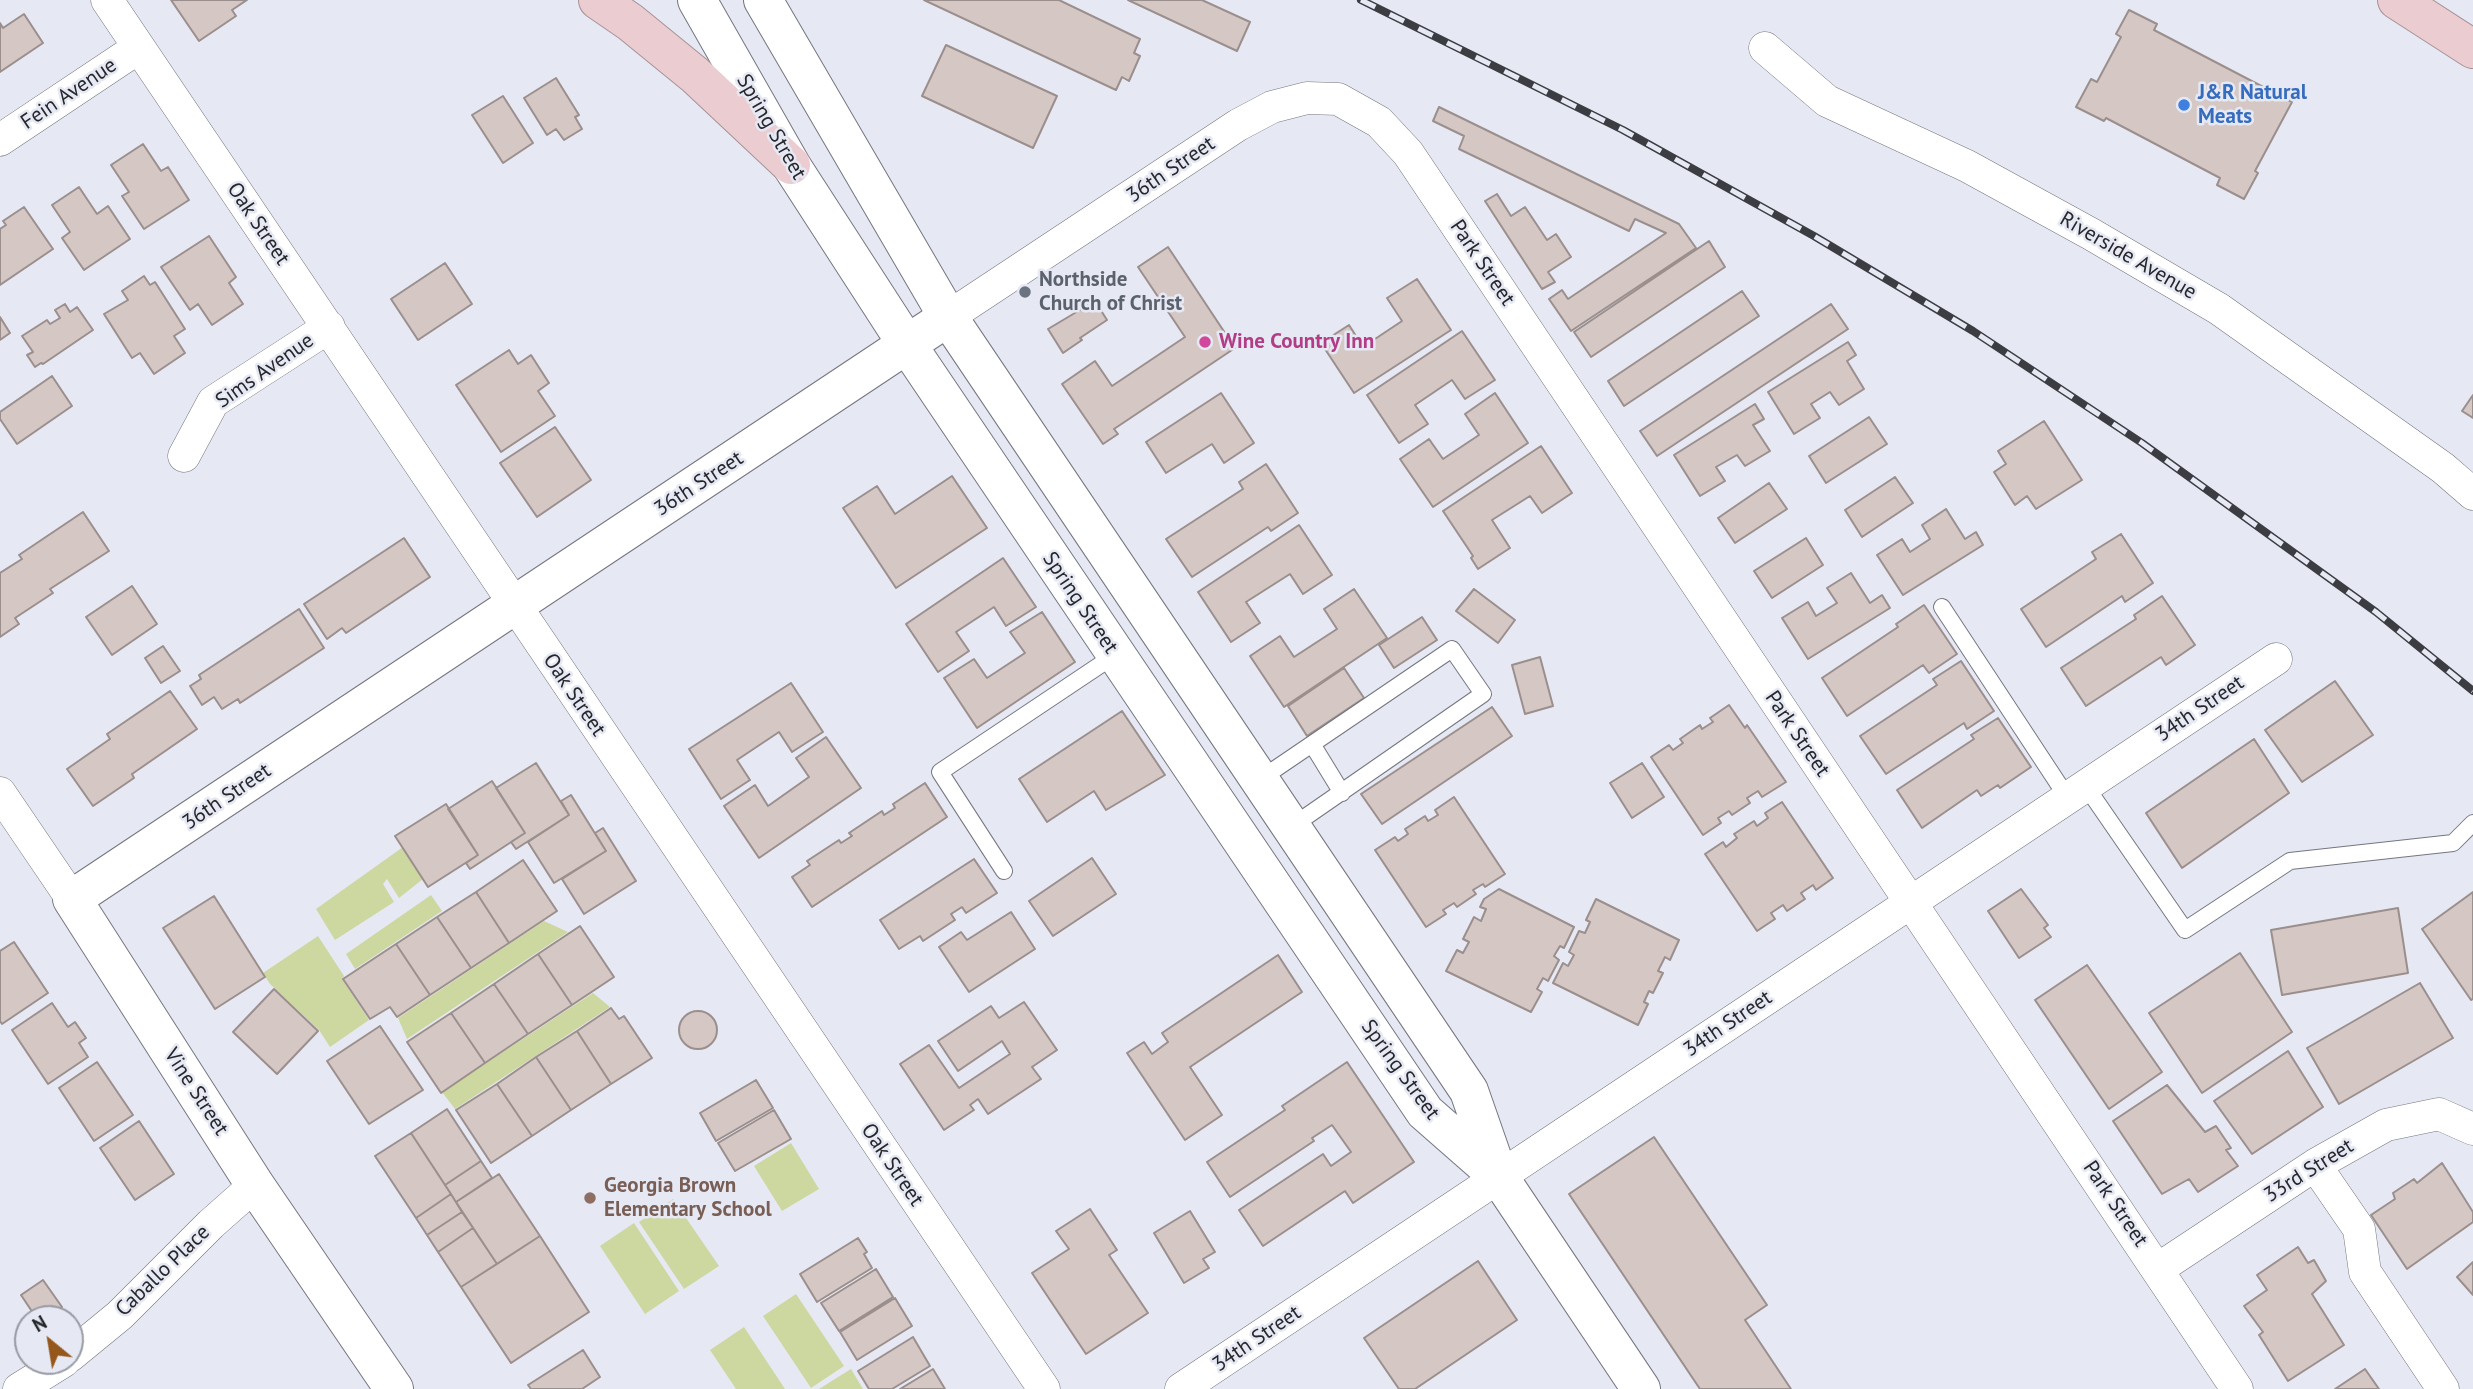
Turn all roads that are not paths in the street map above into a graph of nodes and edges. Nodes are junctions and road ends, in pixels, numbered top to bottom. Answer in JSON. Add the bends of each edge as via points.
{"nodes":[{"id":1,"x":107,"y":0,"type":"edge"},
{"id":2,"x":598,"y":0,"type":"edge"},
{"id":3,"x":698,"y":0,"type":"edge"},
{"id":4,"x":763,"y":0,"type":"edge"},
{"id":5,"x":2397,"y":0,"type":"edge"},
{"id":6,"x":138,"y":48,"type":"junction"},
{"id":7,"x":1765,"y":48,"type":"dead end"},
{"id":8,"x":2473,"y":49,"type":"edge"},
{"id":9,"x":1338,"y":99,"type":"joint"},
{"id":10,"x":0,"y":140,"type":"edge"},
{"id":11,"x":791,"y":164,"type":"junction"},
{"id":12,"x":948,"y":317,"type":"junction"},
{"id":13,"x":329,"y":327,"type":"junction"},
{"id":14,"x":908,"y":346,"type":"junction"},
{"id":15,"x":184,"y":456,"type":"dead end"},
{"id":16,"x":2473,"y":494,"type":"edge"},
{"id":17,"x":514,"y":607,"type":"junction"},
{"id":18,"x":1942,"y":607,"type":"dead end"},
{"id":19,"x":1115,"y":655,"type":"junction"},
{"id":20,"x":2276,"y":659,"type":"dead end"},
{"id":21,"x":1312,"y":744,"type":"junction"},
{"id":22,"x":1259,"y":780,"type":"junction"},
{"id":23,"x":2076,"y":791,"type":"junction"},
{"id":24,"x":0,"y":793,"type":"edge"},
{"id":25,"x":1342,"y":793,"type":"junction"},
{"id":26,"x":2473,"y":822,"type":"edge"},
{"id":27,"x":1291,"y":827,"type":"junction"},
{"id":28,"x":1004,"y":871,"type":"dead end"},
{"id":29,"x":72,"y":900,"type":"junction"},
{"id":30,"x":1910,"y":902,"type":"junction"},
{"id":31,"x":2473,"y":1129,"type":"edge"},
{"id":32,"x":2315,"y":1165,"type":"junction"},
{"id":33,"x":1499,"y":1177,"type":"junction"},
{"id":34,"x":256,"y":1185,"type":"junction"},
{"id":35,"x":2158,"y":1269,"type":"junction"},
{"id":36,"x":84,"y":1345,"type":"edge"},
{"id":37,"x":42,"y":1375,"type":"edge"},
{"id":38,"x":19,"y":1389,"type":"edge"},
{"id":39,"x":394,"y":1389,"type":"edge"},
{"id":40,"x":1044,"y":1389,"type":"edge"},
{"id":41,"x":1181,"y":1389,"type":"edge"},
{"id":42,"x":1641,"y":1389,"type":"edge"},
{"id":43,"x":2237,"y":1389,"type":"edge"},
{"id":44,"x":2443,"y":1389,"type":"edge"}],
"edges":[{"from":1,"to":6,"type":"street","name":"Oak Street"},
{"from":2,"to":11,"type":"highway","via":[[695,75]]},
{"from":3,"to":11,"type":"main road","name":"Spring Street"},
{"from":4,"to":12,"type":"main road","name":"Spring Street"},
{"from":5,"to":8,"type":"highway"},
{"from":6,"to":10,"type":"street","name":"Fein Avenue"},
{"from":6,"to":13,"type":"street","name":"Oak Street"},
{"from":7,"to":16,"type":"street","name":"Riverside Avenue","via":[[1827,101],[1967,166],[2219,309],[2443,467]]},
{"from":9,"to":12,"type":"street","name":"36th Street","via":[[1307,99],[1272,107],[1238,125]]},
{"from":9,"to":30,"type":"street","name":"Park Street","via":[[1379,122],[1408,153]]},
{"from":11,"to":14,"type":"main road","name":"Spring Street"},
{"from":12,"to":14,"type":"main road","name":"36th Street"},
{"from":12,"to":22,"type":"main road","name":"Spring Street"},
{"from":13,"to":15,"type":"street","name":"Sims Avenue","via":[[213,402]]},
{"from":13,"to":17,"type":"street","name":"Oak Street"},
{"from":14,"to":17,"type":"main road","name":"36th Street"},
{"from":14,"to":19,"type":"main road","name":"Spring Street"},
{"from":17,"to":29,"type":"main road","name":"36th Street"},
{"from":17,"to":40,"type":"street","name":"Oak Street"},
{"from":18,"to":23,"type":"lane"},
{"from":19,"to":28,"type":"lane","via":[[940,772]]},
{"from":19,"to":33,"type":"main road","name":"Spring Street","via":[[1425,1112]]},
{"from":20,"to":23,"type":"street","name":"34th Street"},
{"from":21,"to":22,"type":"lane"},
{"from":21,"to":25,"type":"lane"},
{"from":21,"to":25,"type":"lane","via":[[1452,649],[1483,694]]},
{"from":22,"to":27,"type":"main road","name":"Spring Street"},
{"from":23,"to":26,"type":"lane","via":[[2185,930],[2290,861],[2453,843]]},
{"from":23,"to":30,"type":"street","name":"34th Street"},
{"from":24,"to":29,"type":"street","name":"Vine Street"},
{"from":25,"to":27,"type":"lane"},
{"from":27,"to":33,"type":"main road","name":"Spring Street","via":[[1469,1091]]},
{"from":29,"to":34,"type":"main road","name":"Vine Street"},
{"from":30,"to":33,"type":"street","name":"34th Street"},
{"from":30,"to":35,"type":"street","name":"Park Street"},
{"from":31,"to":32,"type":"street","name":"33rd Street","via":[[2439,1115],[2386,1125]]},
{"from":32,"to":35,"type":"street","name":"33rd Street"},
{"from":32,"to":44,"type":"street","via":[[2359,1229],[2365,1272]]},
{"from":33,"to":41,"type":"street","name":"34th Street"},
{"from":33,"to":42,"type":"main road","name":"Spring Street"},
{"from":34,"to":36,"type":"street","name":"Caballo Place"},
{"from":34,"to":39,"type":"main road","name":"Vine Street"},
{"from":35,"to":43,"type":"street","name":"Park Street"},
{"from":37,"to":38,"type":"street"}]}
